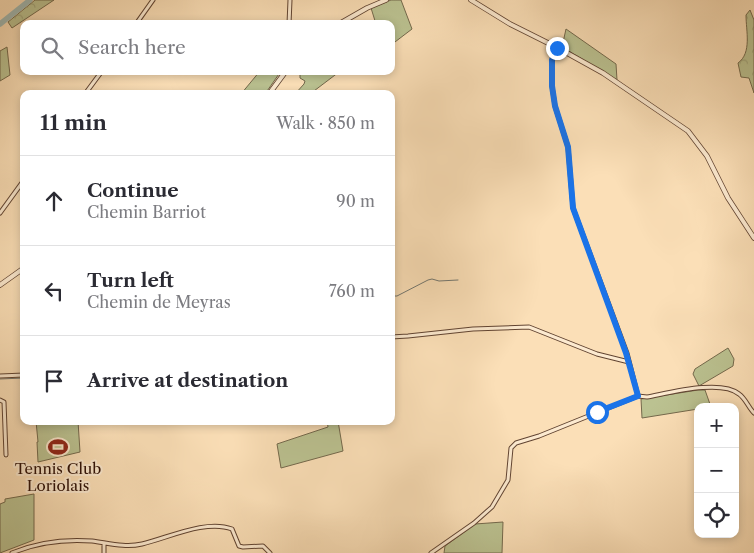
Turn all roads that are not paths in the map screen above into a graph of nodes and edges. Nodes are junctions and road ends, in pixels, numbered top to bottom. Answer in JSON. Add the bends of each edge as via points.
{"nodes":[{"id":1,"x":153,"y":0,"type":"edge"},
{"id":2,"x":290,"y":0,"type":"edge"},
{"id":3,"x":386,"y":0,"type":"edge"},
{"id":4,"x":470,"y":0,"type":"edge"},
{"id":5,"x":139,"y":20,"type":"edge"},
{"id":6,"x":289,"y":20,"type":"edge"},
{"id":7,"x":347,"y":20,"type":"edge"},
{"id":8,"x":558,"y":48,"type":"junction"},
{"id":9,"x":99,"y":75,"type":"edge"},
{"id":10,"x":283,"y":75,"type":"edge"},
{"id":11,"x":88,"y":90,"type":"edge"},
{"id":12,"x":272,"y":90,"type":"edge"},
{"id":13,"x":20,"y":186,"type":"edge"},
{"id":14,"x":0,"y":213,"type":"edge"},
{"id":15,"x":754,"y":238,"type":"edge"},
{"id":16,"x":20,"y":271,"type":"edge"},
{"id":17,"x":0,"y":285,"type":"edge"},
{"id":18,"x":395,"y":337,"type":"edge"},
{"id":19,"x":629,"y":362,"type":"junction"},
{"id":20,"x":20,"y":375,"type":"edge"},
{"id":21,"x":0,"y":376,"type":"edge"},
{"id":22,"x":638,"y":396,"type":"junction"},
{"id":23,"x":0,"y":400,"type":"edge"},
{"id":24,"x":754,"y":413,"type":"edge"},
{"id":25,"x":6,"y":455,"type":"dead end"},
{"id":26,"x":104,"y":543,"type":"junction"},
{"id":27,"x":12,"y":553,"type":"edge"},
{"id":28,"x":104,"y":553,"type":"edge"},
{"id":29,"x":270,"y":553,"type":"edge"},
{"id":30,"x":431,"y":553,"type":"edge"}],
"edges":[{"from":1,"to":5,"type":"street"},
{"from":2,"to":6,"type":"street"},
{"from":3,"to":7,"type":"street"},
{"from":4,"to":8,"type":"street","via":[[503,21]]},
{"from":8,"to":15,"type":"street","via":[[620,83],[688,131],[707,156],[728,198]]},
{"from":8,"to":19,"type":"street","via":[[552,60],[552,86],[568,147],[573,208]]},
{"from":9,"to":11,"type":"street"},
{"from":10,"to":12,"type":"street"},
{"from":13,"to":14,"type":"street"},
{"from":16,"to":17,"type":"street"},
{"from":18,"to":19,"type":"street","via":[[530,327],[597,354]]},
{"from":19,"to":22,"type":"street"},
{"from":20,"to":21,"type":"street"},
{"from":22,"to":24,"type":"street","via":[[725,388],[739,394]]},
{"from":22,"to":30,"type":"street","via":[[514,444],[510,448],[508,480],[492,507]]},
{"from":23,"to":25,"type":"street","via":[[4,402]]},
{"from":26,"to":27,"type":"street","via":[[43,542]]},
{"from":26,"to":28,"type":"street"},
{"from":26,"to":29,"type":"street","via":[[141,544],[166,535],[220,526],[232,529],[239,546],[263,546]]}]}
